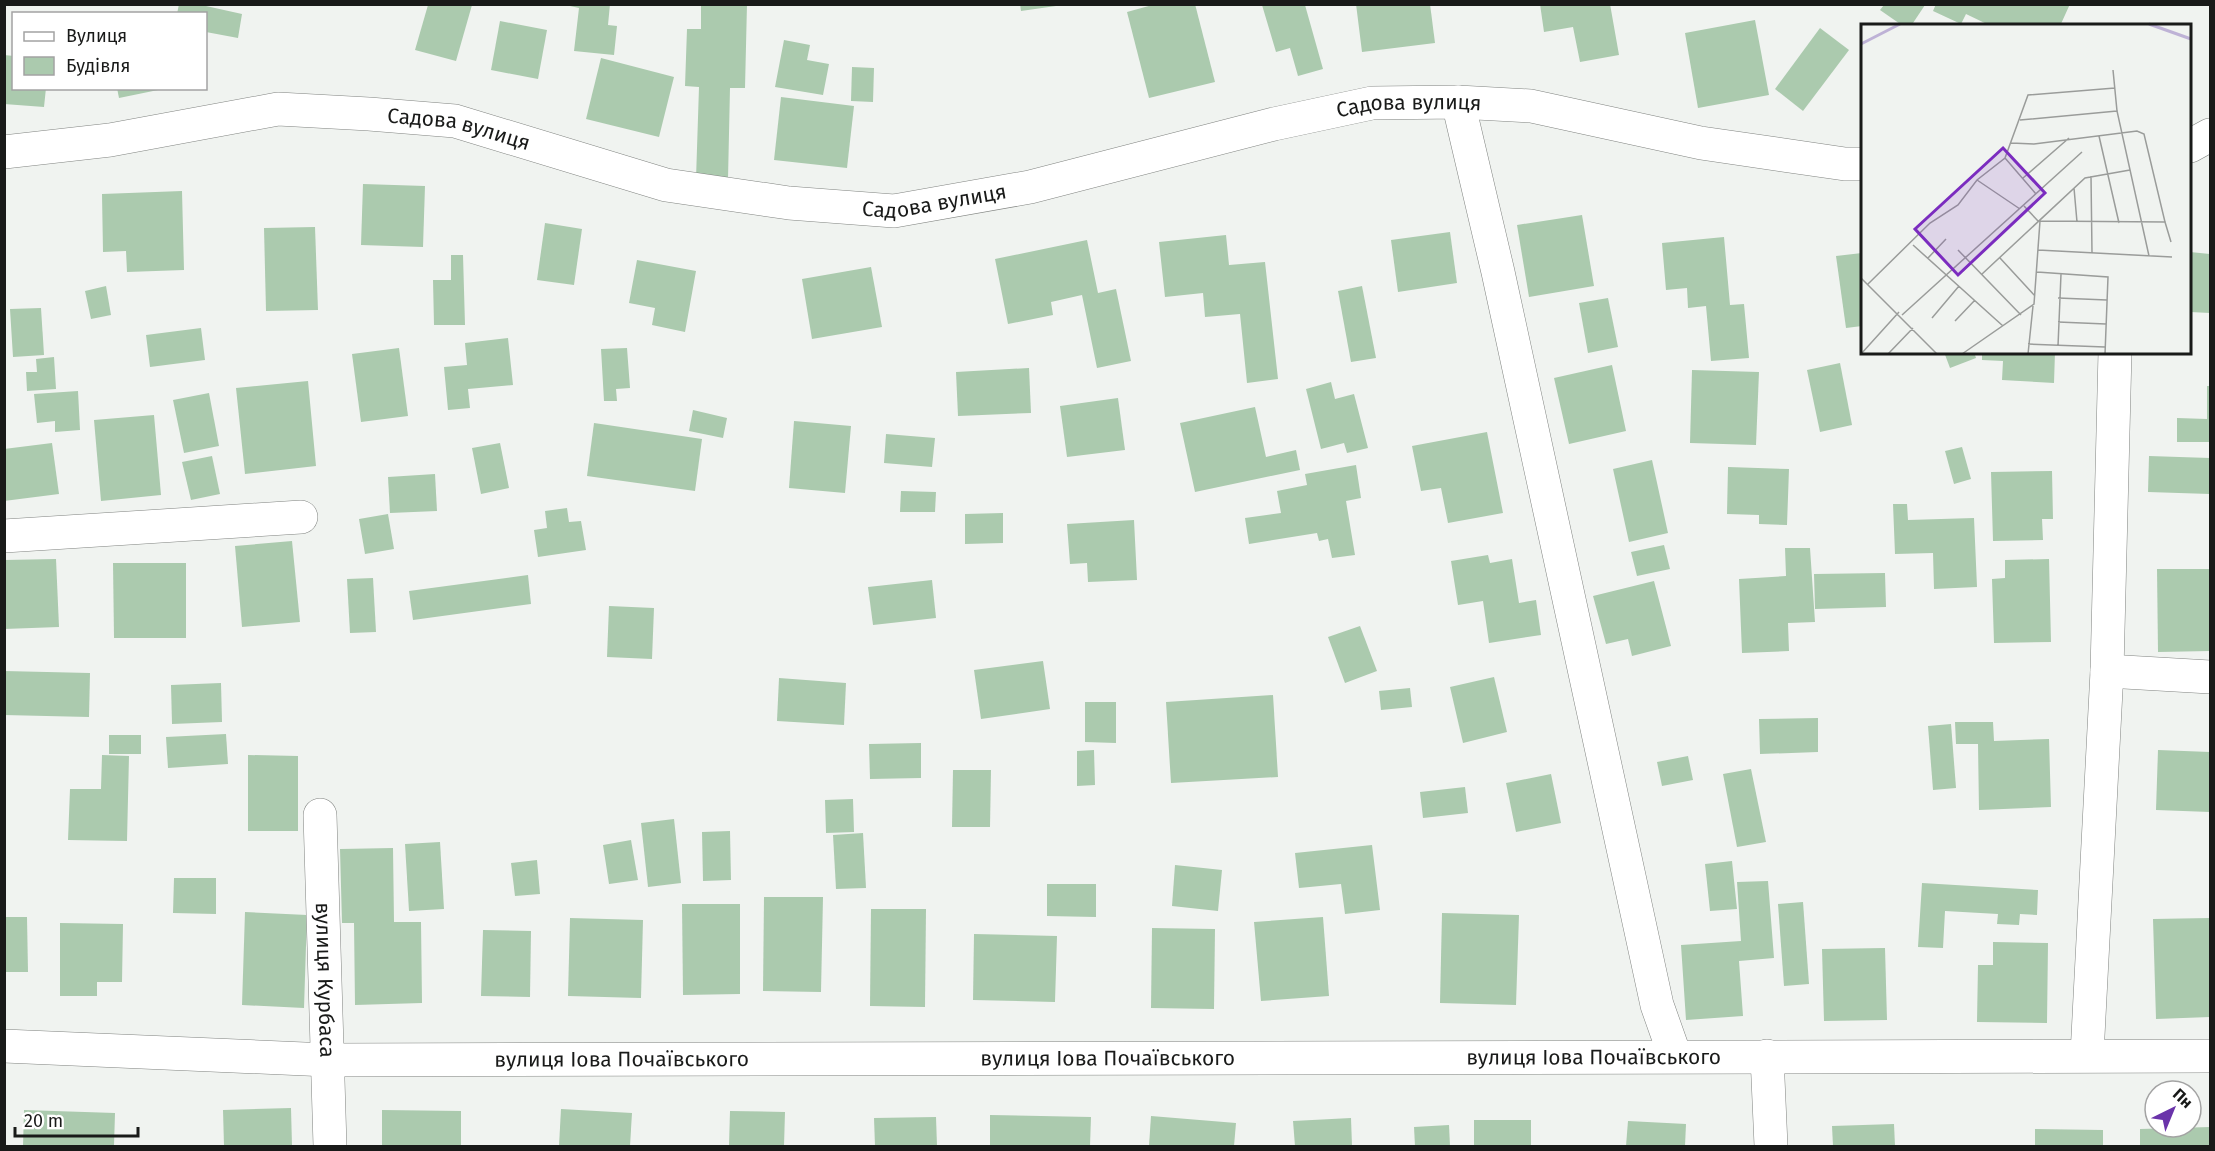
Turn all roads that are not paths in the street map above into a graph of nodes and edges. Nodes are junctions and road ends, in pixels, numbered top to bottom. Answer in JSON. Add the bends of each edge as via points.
{"nodes":[{"id":1,"x":1458,"y":102,"type":"junction"},
{"id":2,"x":2211,"y":135,"type":"edge"},
{"id":3,"x":2191,"y":145,"type":"edge"},
{"id":4,"x":4,"y":152,"type":"edge"},
{"id":5,"x":1861,"y":164,"type":"edge"},
{"id":6,"x":2115,"y":354,"type":"edge"},
{"id":7,"x":301,"y":517,"type":"dead end"},
{"id":8,"x":4,"y":536,"type":"edge"},
{"id":9,"x":2107,"y":672,"type":"junction"},
{"id":10,"x":2211,"y":677,"type":"edge"},
{"id":11,"x":320,"y":815,"type":"dead end"},
{"id":12,"x":4,"y":1046,"type":"edge"},
{"id":13,"x":2087,"y":1055,"type":"junction"},
{"id":14,"x":1675,"y":1056,"type":"junction"},
{"id":15,"x":1767,"y":1056,"type":"junction"},
{"id":16,"x":2211,"y":1056,"type":"edge"},
{"id":17,"x":328,"y":1060,"type":"junction"},
{"id":18,"x":330,"y":1146,"type":"edge"},
{"id":19,"x":1771,"y":1146,"type":"edge"}],
"edges":[{"from":1,"to":4,"type":"street","name":"Садова вулиця","via":[[1372,103],[1030,187],[894,211],[789,203],[666,185],[455,121],[369,114],[278,109],[110,140]]},
{"from":1,"to":5,"type":"street","name":"Садова вулиця","via":[[1531,106],[1701,143]]},
{"from":1,"to":14,"type":"street","via":[[1657,1005]]},
{"from":2,"to":3,"type":"street"},
{"from":6,"to":9,"type":"street"},
{"from":7,"to":8,"type":"street"},
{"from":9,"to":10,"type":"street"},
{"from":9,"to":13,"type":"street"},
{"from":11,"to":17,"type":"street","name":"вулиця Курбаса"},
{"from":12,"to":17,"type":"street","name":"вулиця Іова Почаївського"},
{"from":13,"to":15,"type":"street","name":"вулиця Іова Почаївського"},
{"from":13,"to":16,"type":"street","name":"вулиця Іова Почаївського"},
{"from":14,"to":15,"type":"street","name":"вулиця Іова Почаївського"},
{"from":14,"to":17,"type":"street","name":"вулиця Іова Почаївського"},
{"from":15,"to":19,"type":"street"},
{"from":17,"to":18,"type":"street","name":"вулиця Курбаса"}]}
